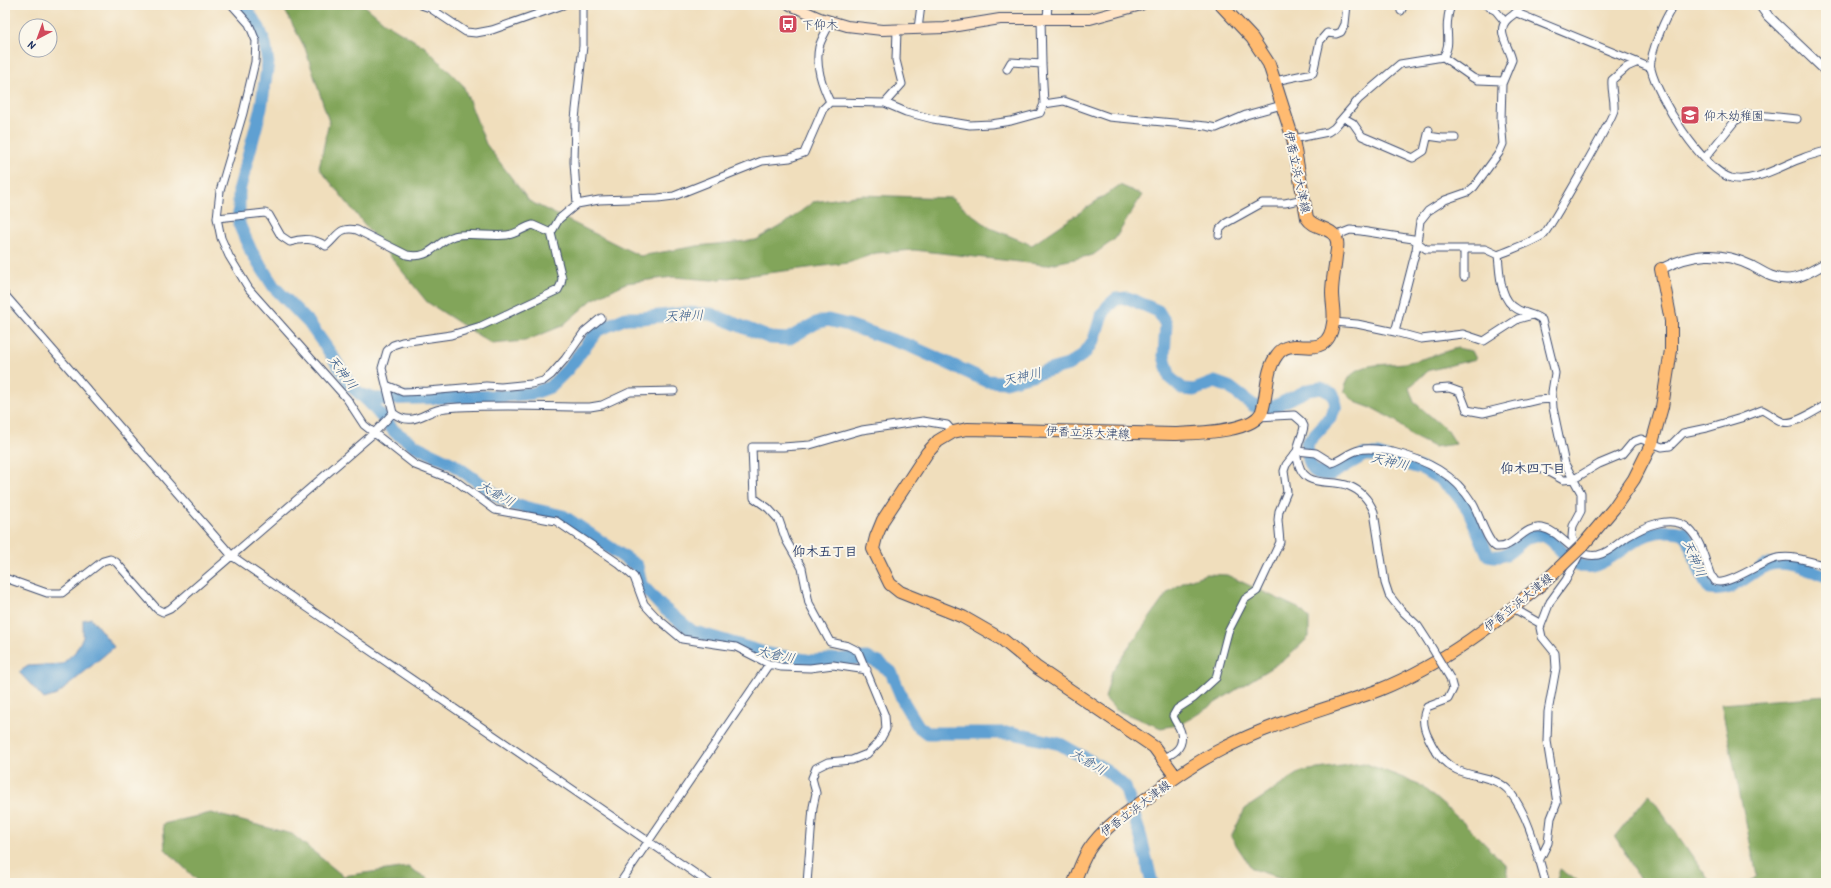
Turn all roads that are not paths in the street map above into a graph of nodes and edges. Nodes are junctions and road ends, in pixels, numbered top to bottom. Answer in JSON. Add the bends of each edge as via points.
{"nodes":[{"id":1,"x":232,"y":5,"type":"edge"},
{"id":2,"x":421,"y":5,"type":"edge"},
{"id":3,"x":563,"y":5,"type":"edge"},
{"id":4,"x":583,"y":5,"type":"edge"},
{"id":5,"x":790,"y":5,"type":"edge"},
{"id":6,"x":921,"y":5,"type":"edge"},
{"id":7,"x":1048,"y":5,"type":"edge"},
{"id":8,"x":1140,"y":5,"type":"edge"},
{"id":9,"x":1221,"y":5,"type":"edge"},
{"id":10,"x":1347,"y":5,"type":"edge"},
{"id":11,"x":1451,"y":5,"type":"edge"},
{"id":12,"x":1486,"y":5,"type":"edge"},
{"id":13,"x":1521,"y":5,"type":"edge"},
{"id":14,"x":1675,"y":5,"type":"edge"},
{"id":15,"x":1760,"y":5,"type":"edge"},
{"id":16,"x":1517,"y":13,"type":"junction"},
{"id":17,"x":1044,"y":18,"type":"junction"},
{"id":18,"x":830,"y":21,"type":"junction"},
{"id":19,"x":1505,"y":22,"type":"junction"},
{"id":20,"x":918,"y":29,"type":"junction"},
{"id":21,"x":897,"y":30,"type":"junction"},
{"id":22,"x":1443,"y":57,"type":"junction"},
{"id":23,"x":1636,"y":63,"type":"junction"},
{"id":24,"x":1042,"y":64,"type":"junction"},
{"id":25,"x":1651,"y":68,"type":"junction"},
{"id":26,"x":1007,"y":69,"type":"dead end"},
{"id":27,"x":1826,"y":71,"type":"edge"},
{"id":28,"x":1274,"y":80,"type":"junction"},
{"id":29,"x":1503,"y":81,"type":"junction"},
{"id":30,"x":830,"y":102,"type":"junction"},
{"id":31,"x":885,"y":103,"type":"junction"},
{"id":32,"x":1044,"y":104,"type":"junction"},
{"id":33,"x":1282,"y":105,"type":"junction"},
{"id":34,"x":1344,"y":118,"type":"junction"},
{"id":35,"x":1797,"y":119,"type":"dead end"},
{"id":36,"x":1455,"y":138,"type":"dead end"},
{"id":37,"x":1293,"y":139,"type":"junction"},
{"id":38,"x":1826,"y":151,"type":"edge"},
{"id":39,"x":1705,"y":158,"type":"junction"},
{"id":40,"x":1304,"y":199,"type":"junction"},
{"id":41,"x":577,"y":204,"type":"junction"},
{"id":42,"x":218,"y":218,"type":"junction"},
{"id":43,"x":551,"y":233,"type":"junction"},
{"id":44,"x":1219,"y":234,"type":"dead end"},
{"id":45,"x":1335,"y":236,"type":"junction"},
{"id":46,"x":1417,"y":242,"type":"junction"},
{"id":47,"x":1464,"y":250,"type":"junction"},
{"id":48,"x":1498,"y":255,"type":"junction"},
{"id":49,"x":1826,"y":263,"type":"edge"},
{"id":50,"x":1661,"y":269,"type":"joint"},
{"id":51,"x":1464,"y":277,"type":"dead end"},
{"id":52,"x":5,"y":295,"type":"edge"},
{"id":53,"x":1537,"y":315,"type":"junction"},
{"id":54,"x":601,"y":318,"type":"dead end"},
{"id":55,"x":1333,"y":322,"type":"junction"},
{"id":56,"x":1395,"y":332,"type":"junction"},
{"id":57,"x":387,"y":388,"type":"junction"},
{"id":58,"x":1436,"y":389,"type":"dead end"},
{"id":59,"x":674,"y":391,"type":"dead end"},
{"id":60,"x":1553,"y":399,"type":"junction"},
{"id":61,"x":1826,"y":405,"type":"edge"},
{"id":62,"x":391,"y":413,"type":"junction"},
{"id":63,"x":1260,"y":414,"type":"junction"},
{"id":64,"x":953,"y":432,"type":"junction"},
{"id":65,"x":374,"y":433,"type":"junction"},
{"id":66,"x":1652,"y":442,"type":"junction"},
{"id":67,"x":1300,"y":451,"type":"junction"},
{"id":68,"x":1536,"y":468,"type":"dead end"},
{"id":69,"x":1574,"y":479,"type":"junction"},
{"id":70,"x":1580,"y":551,"type":"junction"},
{"id":71,"x":232,"y":556,"type":"junction"},
{"id":72,"x":1826,"y":566,"type":"edge"},
{"id":73,"x":5,"y":578,"type":"edge"},
{"id":74,"x":1513,"y":608,"type":"junction"},
{"id":75,"x":1541,"y":624,"type":"junction"},
{"id":76,"x":769,"y":664,"type":"junction"},
{"id":77,"x":867,"y":670,"type":"junction"},
{"id":78,"x":1162,"y":758,"type":"junction"},
{"id":79,"x":1176,"y":777,"type":"junction"},
{"id":80,"x":648,"y":841,"type":"junction"},
{"id":81,"x":1539,"y":861,"type":"junction"},
{"id":82,"x":620,"y":883,"type":"edge"},
{"id":83,"x":709,"y":883,"type":"edge"},
{"id":84,"x":807,"y":883,"type":"edge"},
{"id":85,"x":1074,"y":883,"type":"edge"},
{"id":86,"x":1546,"y":883,"type":"edge"}],
"edges":[{"from":1,"to":42,"type":"street","via":[[249,24],[256,40],[256,48],[243,113],[220,191]]},
{"from":2,"to":3,"type":"street","via":[[430,8],[466,32],[476,33],[492,30]]},
{"from":4,"to":41,"type":"street","via":[[583,46],[575,119],[574,162]]},
{"from":5,"to":18,"type":"main road"},
{"from":6,"to":20,"type":"street"},
{"from":7,"to":17,"type":"street"},
{"from":8,"to":17,"type":"main road","via":[[1090,19]]},
{"from":9,"to":28,"type":"main road","name":"伊香立浜大津線","via":[[1257,45],[1269,64]]},
{"from":10,"to":28,"type":"street","via":[[1345,24],[1341,32],[1327,34],[1320,41],[1313,72]]},
{"from":11,"to":22,"type":"street","via":[[1448,18],[1449,44]]},
{"from":12,"to":19,"type":"street","via":[[1496,11]]},
{"from":13,"to":16,"type":"street"},
{"from":14,"to":25,"type":"street","via":[[1665,21],[1654,50]]},
{"from":15,"to":27,"type":"street","via":[[1768,16]]},
{"from":16,"to":19,"type":"street"},
{"from":16,"to":23,"type":"street"},
{"from":17,"to":20,"type":"main road","via":[[1000,19],[952,27]]},
{"from":17,"to":24,"type":"street"},
{"from":18,"to":21,"type":"main road","via":[[847,26]]},
{"from":18,"to":30,"type":"street","via":[[819,47],[818,67],[823,89]]},
{"from":19,"to":29,"type":"street","via":[[1502,29],[1512,60]]},
{"from":20,"to":21,"type":"main road"},
{"from":21,"to":31,"type":"street","via":[[896,60],[902,84]]},
{"from":22,"to":29,"type":"street","via":[[1478,80]]},
{"from":22,"to":34,"type":"street","via":[[1400,64],[1359,99]]},
{"from":23,"to":25,"type":"street"},
{"from":23,"to":48,"type":"street","via":[[1612,80],[1612,119],[1548,229],[1544,234]]},
{"from":24,"to":26,"type":"street","via":[[1011,62]]},
{"from":24,"to":32,"type":"street"},
{"from":25,"to":39,"type":"street","via":[[1666,106]]},
{"from":28,"to":33,"type":"main road","name":"伊香立浜大津線"},
{"from":29,"to":46,"type":"street","via":[[1503,144],[1497,159],[1468,192],[1446,200],[1423,216]]},
{"from":30,"to":31,"type":"street"},
{"from":30,"to":41,"type":"street","via":[[823,109],[804,153],[762,162],[674,196],[599,200]]},
{"from":31,"to":32,"type":"street","via":[[933,119],[970,125],[1033,116],[1040,113]]},
{"from":32,"to":33,"type":"street","via":[[1064,101],[1109,116],[1216,128],[1246,115]]},
{"from":33,"to":37,"type":"main road","name":"伊香立浜大津線"},
{"from":34,"to":36,"type":"street","via":[[1353,123],[1362,136],[1407,157],[1413,158],[1424,151],[1428,133],[1442,138]]},
{"from":34,"to":37,"type":"street","via":[[1328,132]]},
{"from":35,"to":39,"type":"street","via":[[1747,114],[1735,122]]},
{"from":37,"to":40,"type":"main road","name":"伊香立浜大津線"},
{"from":38,"to":39,"type":"street","via":[[1770,172],[1740,179],[1718,171]]},
{"from":40,"to":44,"type":"street","via":[[1286,203],[1262,203],[1226,223]]},
{"from":40,"to":45,"type":"main road","name":"伊香立浜大津線","via":[[1310,222]]},
{"from":41,"to":43,"type":"street","via":[[560,218]]},
{"from":42,"to":43,"type":"street","via":[[265,213],[269,215],[281,236],[290,242],[302,238],[318,241],[326,246],[339,232],[345,229],[358,230],[415,257],[430,252],[455,235],[510,235],[533,225]]},
{"from":42,"to":65,"type":"street","via":[[221,238],[249,289],[347,399],[364,425]]},
{"from":43,"to":57,"type":"street","via":[[562,278],[558,290],[481,326],[451,335],[394,345],[387,351],[382,368]]},
{"from":45,"to":46,"type":"street","via":[[1350,230],[1412,239]]},
{"from":45,"to":55,"type":"main road","via":[[1338,246],[1332,292]]},
{"from":46,"to":47,"type":"street","via":[[1426,249]]},
{"from":46,"to":56,"type":"street"},
{"from":47,"to":48,"type":"street","via":[[1485,249]]},
{"from":47,"to":51,"type":"street"},
{"from":48,"to":53,"type":"street","via":[[1504,294],[1517,310]]},
{"from":49,"to":50,"type":"street","via":[[1810,272],[1787,279],[1769,276],[1733,257],[1711,255],[1688,258]]},
{"from":50,"to":66,"type":"main road","name":"伊香立浜大津線","via":[[1671,321],[1671,350],[1662,407]]},
{"from":52,"to":71,"type":"street"},
{"from":53,"to":56,"type":"street","via":[[1518,319],[1484,341],[1464,334],[1421,339]]},
{"from":53,"to":60,"type":"street","via":[[1542,320],[1552,356],[1555,373]]},
{"from":54,"to":57,"type":"street","via":[[584,332],[565,359],[543,381],[500,387],[428,391],[403,392]]},
{"from":55,"to":56,"type":"street"},
{"from":55,"to":63,"type":"main road","via":[[1330,336],[1323,343],[1290,346],[1276,356],[1269,373]]},
{"from":57,"to":62,"type":"street"},
{"from":58,"to":60,"type":"street","via":[[1449,388],[1460,392],[1468,410],[1483,413],[1537,400]]},
{"from":59,"to":62,"type":"street","via":[[630,392],[602,405],[590,407],[482,405],[444,408],[414,421]]},
{"from":60,"to":69,"type":"street","via":[[1565,464]]},
{"from":61,"to":66,"type":"street","via":[[1792,422],[1784,423],[1762,410],[1735,420],[1683,433],[1670,446],[1662,447]]},
{"from":62,"to":65,"type":"street"},
{"from":63,"to":64,"type":"main road","name":"伊香立浜大津線","via":[[1236,428],[1203,433],[967,429]]},
{"from":63,"to":67,"type":"street","via":[[1294,415],[1298,418],[1304,426]]},
{"from":64,"to":77,"type":"street","via":[[947,425],[923,421],[862,430],[810,445],[752,447],[754,498],[780,520],[786,540],[802,568],[809,603],[830,642],[858,651]]},
{"from":64,"to":78,"type":"main road","name":"伊香立浜大津線","via":[[938,441],[927,453],[883,520],[874,549],[890,584],[900,592],[963,617],[1003,640],[1036,667],[1154,747]]},
{"from":65,"to":71,"type":"street"},
{"from":65,"to":76,"type":"street","via":[[414,465],[456,481],[495,510],[556,522],[612,559],[634,577],[644,604],[682,639],[736,648]]},
{"from":66,"to":69,"type":"street","via":[[1641,439],[1633,442],[1623,454]]},
{"from":66,"to":70,"type":"main road","name":"伊香立浜大津線","via":[[1634,479]]},
{"from":67,"to":70,"type":"street","via":[[1316,453],[1332,463],[1360,449],[1387,451],[1419,459],[1438,468],[1460,487],[1473,504],[1496,547],[1504,548],[1526,531],[1539,528],[1556,533],[1568,546]]},
{"from":67,"to":78,"type":"street","via":[[1286,465],[1284,471],[1287,492],[1279,511],[1280,542],[1257,591],[1245,599],[1228,632],[1216,678],[1177,709],[1173,716],[1181,732],[1181,746],[1176,752]]},
{"from":67,"to":81,"type":"street","bridge":true,"via":[[1298,462],[1310,479],[1319,483],[1348,486],[1369,501],[1374,512],[1389,595],[1418,626],[1450,678],[1453,689],[1448,699],[1427,707],[1423,716],[1426,734],[1433,748],[1457,770],[1502,784],[1509,791],[1527,823]]},
{"from":68,"to":69,"type":"street","via":[[1563,480]]},
{"from":69,"to":70,"type":"street","via":[[1581,492],[1581,511],[1573,526],[1572,537]]},
{"from":70,"to":72,"type":"street","via":[[1588,555],[1599,555],[1644,527],[1670,522],[1689,529],[1697,540],[1711,576],[1716,581],[1739,576],[1770,559],[1780,557],[1806,560]]},
{"from":70,"to":74,"type":"main road","name":"伊香立浜大津線","bridge":true},
{"from":70,"to":75,"type":"street","via":[[1566,580],[1550,602]]},
{"from":71,"to":73,"type":"street","via":[[170,609],[163,612],[157,609],[116,562],[110,559],[103,561],[62,593],[47,593]]},
{"from":71,"to":80,"type":"street"},
{"from":74,"to":75,"type":"street"},
{"from":74,"to":79,"type":"main road","name":"伊香立浜大津線","via":[[1423,670],[1379,690],[1302,716],[1227,746]]},
{"from":75,"to":81,"type":"street","via":[[1542,637],[1555,653],[1556,668],[1548,706],[1547,741],[1557,802],[1551,818],[1548,843]]},
{"from":76,"to":77,"type":"street","via":[[793,668],[833,664]]},
{"from":76,"to":80,"type":"street"},
{"from":77,"to":84,"type":"street","via":[[885,716],[886,728],[879,742],[867,754],[852,760],[828,762],[816,768],[812,778],[816,793]]},
{"from":78,"to":79,"type":"main road","name":"伊香立浜大津線"},
{"from":79,"to":85,"type":"main road","name":"伊香立浜大津線","via":[[1099,835],[1088,849]]},
{"from":80,"to":82,"type":"street"},
{"from":80,"to":83,"type":"street"},
{"from":81,"to":86,"type":"street"}]}
